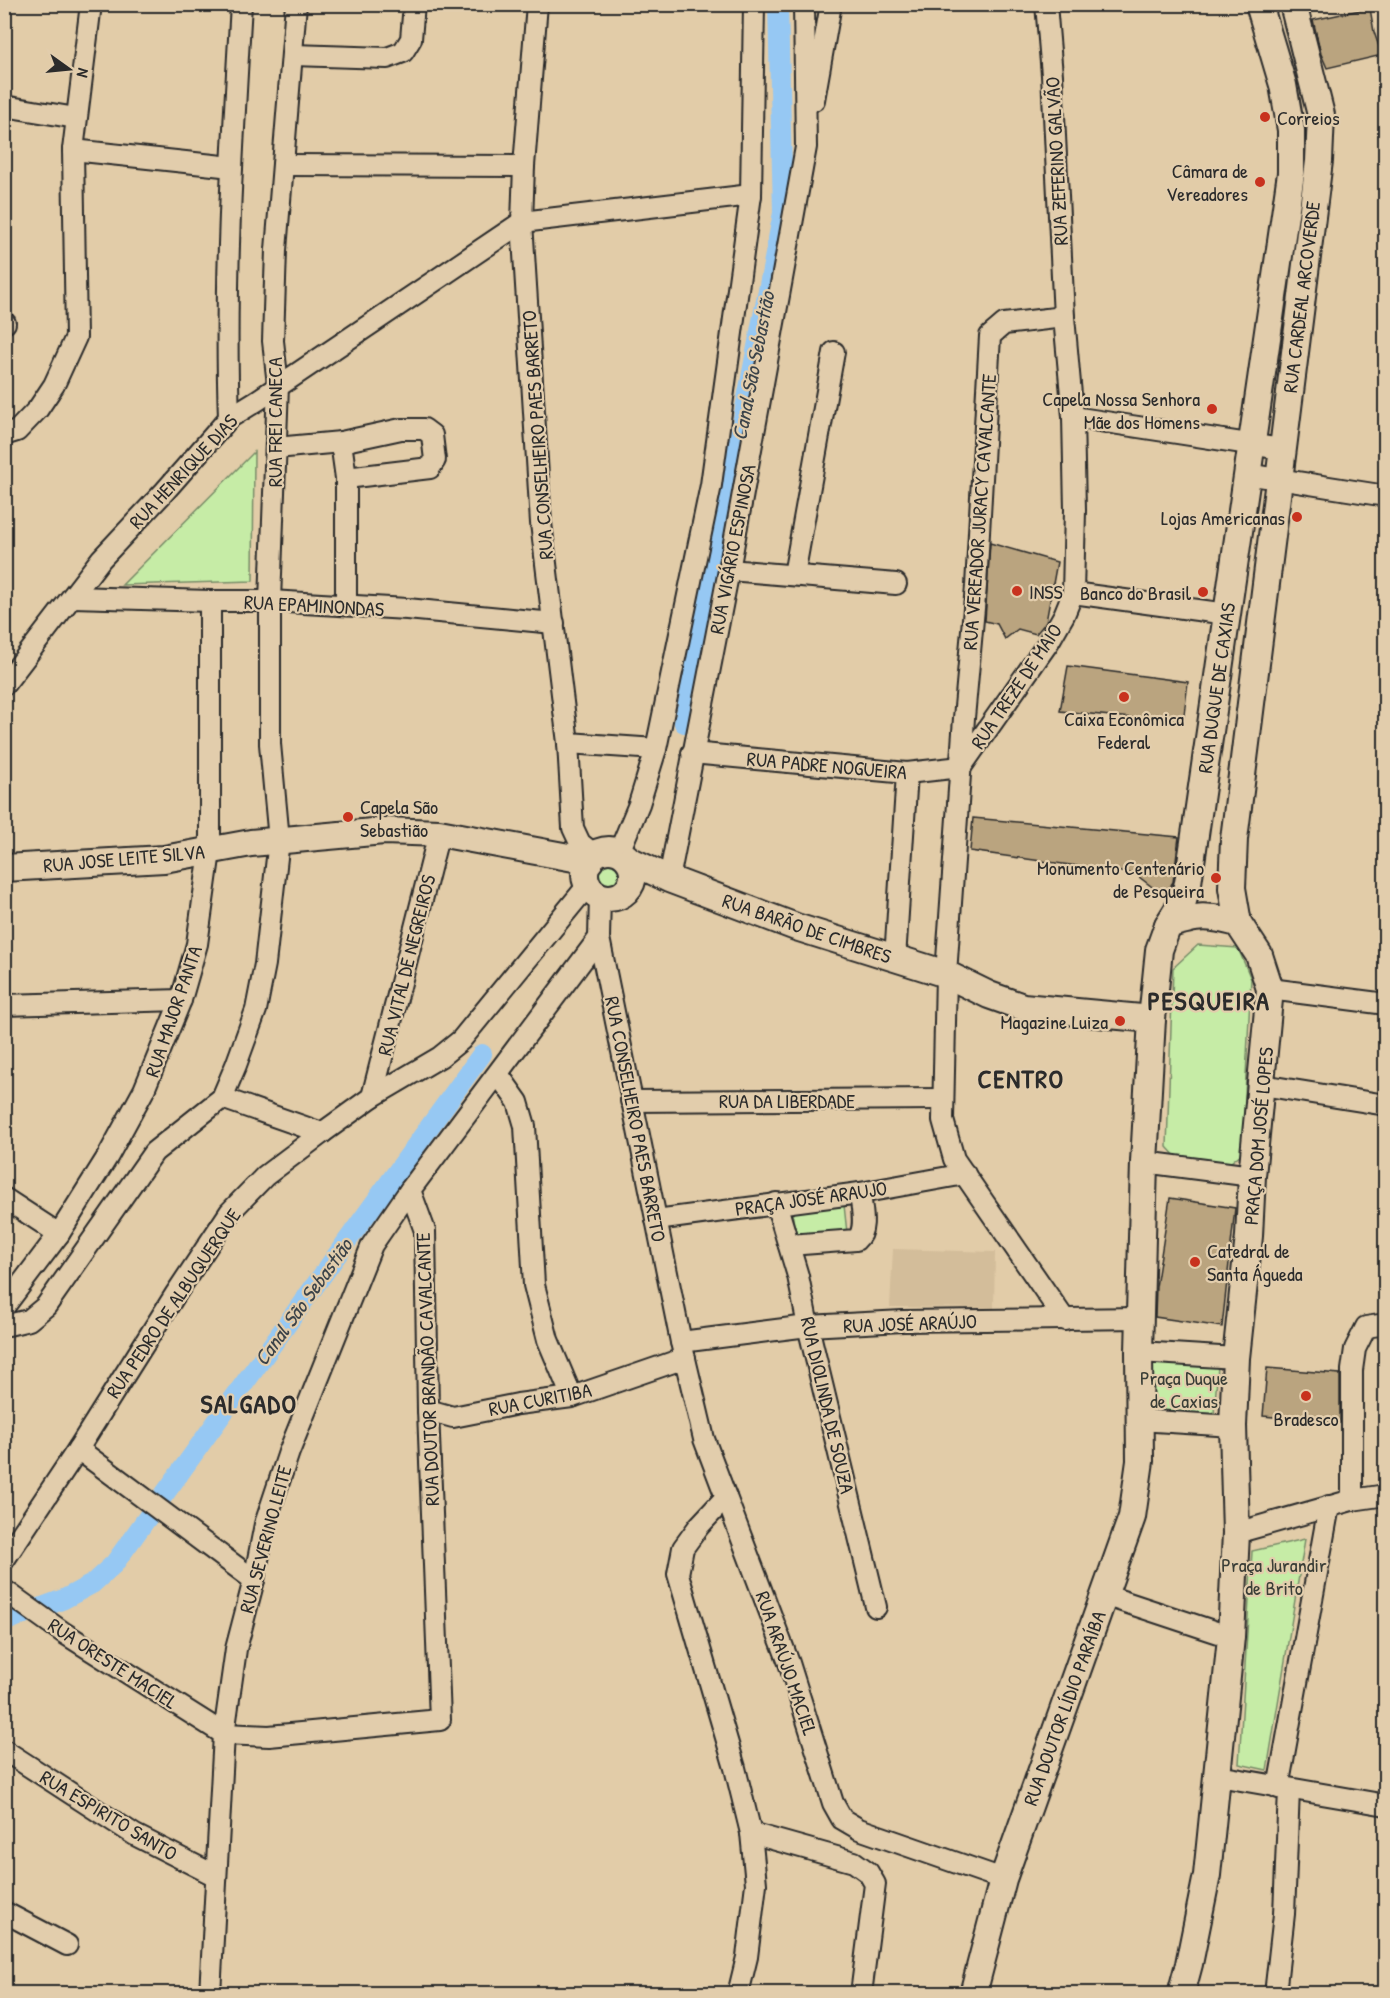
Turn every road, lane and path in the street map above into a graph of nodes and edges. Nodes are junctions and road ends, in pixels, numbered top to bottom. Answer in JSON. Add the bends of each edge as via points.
{"nodes":[{"id":1,"x":91,"y":4,"type":"edge"},
{"id":2,"x":241,"y":4,"type":"edge"},
{"id":3,"x":296,"y":4,"type":"edge"},
{"id":4,"x":414,"y":4,"type":"edge"},
{"id":5,"x":537,"y":4,"type":"edge"},
{"id":6,"x":754,"y":4,"type":"edge"},
{"id":7,"x":804,"y":4,"type":"edge"},
{"id":8,"x":831,"y":4,"type":"edge"},
{"id":9,"x":1046,"y":4,"type":"edge"},
{"id":10,"x":1259,"y":4,"type":"edge"},
{"id":11,"x":1293,"y":4,"type":"edge"},
{"id":12,"x":293,"y":55,"type":"junction"},
{"id":13,"x":4,"y":106,"type":"edge"},
{"id":14,"x":76,"y":118,"type":"junction"},
{"id":15,"x":806,"y":147,"type":"junction"},
{"id":16,"x":73,"y":150,"type":"junction"},
{"id":17,"x":283,"y":165,"type":"junction"},
{"id":18,"x":524,"y":166,"type":"junction"},
{"id":19,"x":232,"y":167,"type":"junction"},
{"id":20,"x":751,"y":195,"type":"junction"},
{"id":21,"x":522,"y":222,"type":"junction"},
{"id":22,"x":1064,"y":317,"type":"junction"},
{"id":23,"x":834,"y":351,"type":"dead end"},
{"id":24,"x":278,"y":385,"type":"junction"},
{"id":25,"x":1073,"y":417,"type":"junction"},
{"id":26,"x":228,"y":418,"type":"junction"},
{"id":27,"x":4,"y":435,"type":"edge"},
{"id":28,"x":341,"y":442,"type":"junction"},
{"id":29,"x":1250,"y":446,"type":"junction"},
{"id":30,"x":276,"y":448,"type":"junction"},
{"id":31,"x":1281,"y":449,"type":"junction"},
{"id":32,"x":1246,"y":474,"type":"junction"},
{"id":33,"x":346,"y":478,"type":"junction"},
{"id":34,"x":1278,"y":478,"type":"junction"},
{"id":35,"x":1386,"y":496,"type":"edge"},
{"id":36,"x":729,"y":570,"type":"junction"},
{"id":37,"x":794,"y":575,"type":"junction"},
{"id":38,"x":896,"y":584,"type":"dead end"},
{"id":39,"x":1073,"y":593,"type":"junction"},
{"id":40,"x":73,"y":597,"type":"junction"},
{"id":41,"x":210,"y":601,"type":"junction"},
{"id":42,"x":270,"y":601,"type":"junction"},
{"id":43,"x":346,"y":605,"type":"junction"},
{"id":44,"x":1227,"y":614,"type":"junction"},
{"id":45,"x":554,"y":623,"type":"junction"},
{"id":46,"x":4,"y":685,"type":"edge"},
{"id":47,"x":568,"y":743,"type":"junction"},
{"id":48,"x":656,"y":749,"type":"junction"},
{"id":49,"x":692,"y":753,"type":"junction"},
{"id":50,"x":961,"y":767,"type":"junction"},
{"id":51,"x":907,"y":773,"type":"junction"},
{"id":52,"x":439,"y":833,"type":"junction"},
{"id":53,"x":279,"y":840,"type":"junction"},
{"id":54,"x":210,"y":851,"type":"junction"},
{"id":55,"x":5,"y":867,"type":"edge"},
{"id":56,"x":603,"y":868,"type":"junction"},
{"id":57,"x":669,"y":879,"type":"junction"},
{"id":58,"x":1238,"y":923,"type":"junction"},
{"id":59,"x":1168,"y":925,"type":"junction"},
{"id":60,"x":599,"y":938,"type":"junction"},
{"id":61,"x":895,"y":959,"type":"junction"},
{"id":62,"x":946,"y":974,"type":"junction"},
{"id":63,"x":1270,"y":989,"type":"junction"},
{"id":64,"x":181,"y":1000,"type":"junction"},
{"id":65,"x":1386,"y":1004,"type":"edge"},
{"id":66,"x":4,"y":1005,"type":"edge"},
{"id":67,"x":1152,"y":1020,"type":"junction"},
{"id":68,"x":498,"y":1074,"type":"junction"},
{"id":69,"x":1262,"y":1086,"type":"junction"},
{"id":70,"x":372,"y":1097,"type":"junction"},
{"id":71,"x":222,"y":1098,"type":"junction"},
{"id":72,"x":944,"y":1099,"type":"junction"},
{"id":73,"x":631,"y":1101,"type":"junction"},
{"id":74,"x":1386,"y":1105,"type":"edge"},
{"id":75,"x":322,"y":1133,"type":"junction"},
{"id":76,"x":1144,"y":1162,"type":"junction"},
{"id":77,"x":965,"y":1173,"type":"junction"},
{"id":78,"x":1252,"y":1176,"type":"junction"},
{"id":79,"x":410,"y":1190,"type":"junction"},
{"id":80,"x":860,"y":1193,"type":"junction"},
{"id":81,"x":4,"y":1198,"type":"edge"},
{"id":82,"x":776,"y":1203,"type":"junction"},
{"id":83,"x":656,"y":1220,"type":"junction"},
{"id":84,"x":59,"y":1234,"type":"junction"},
{"id":85,"x":789,"y":1245,"type":"junction"},
{"id":86,"x":4,"y":1307,"type":"edge"},
{"id":87,"x":1140,"y":1318,"type":"junction"},
{"id":88,"x":1065,"y":1320,"type":"junction"},
{"id":89,"x":1386,"y":1324,"type":"edge"},
{"id":90,"x":4,"y":1326,"type":"edge"},
{"id":91,"x":808,"y":1326,"type":"junction"},
{"id":92,"x":683,"y":1350,"type":"junction"},
{"id":93,"x":1139,"y":1352,"type":"junction"},
{"id":94,"x":1236,"y":1358,"type":"junction"},
{"id":95,"x":572,"y":1397,"type":"junction"},
{"id":96,"x":428,"y":1410,"type":"junction"},
{"id":97,"x":1139,"y":1420,"type":"junction"},
{"id":98,"x":1233,"y":1425,"type":"junction"},
{"id":99,"x":78,"y":1449,"type":"junction"},
{"id":100,"x":1386,"y":1495,"type":"edge"},
{"id":101,"x":726,"y":1497,"type":"junction"},
{"id":102,"x":1352,"y":1500,"type":"junction"},
{"id":103,"x":1329,"y":1506,"type":"junction"},
{"id":104,"x":1236,"y":1533,"type":"junction"},
{"id":105,"x":4,"y":1560,"type":"edge"},
{"id":106,"x":254,"y":1580,"type":"junction"},
{"id":107,"x":4,"y":1590,"type":"edge"},
{"id":108,"x":1104,"y":1595,"type":"junction"},
{"id":109,"x":876,"y":1607,"type":"dead end"},
{"id":110,"x":1231,"y":1637,"type":"junction"},
{"id":111,"x":224,"y":1734,"type":"junction"},
{"id":112,"x":4,"y":1750,"type":"edge"},
{"id":113,"x":1218,"y":1776,"type":"junction"},
{"id":114,"x":1284,"y":1789,"type":"junction"},
{"id":115,"x":1386,"y":1805,"type":"edge"},
{"id":116,"x":750,"y":1833,"type":"junction"},
{"id":117,"x":216,"y":1876,"type":"junction"},
{"id":118,"x":1003,"y":1879,"type":"junction"},
{"id":119,"x":4,"y":1912,"type":"edge"},
{"id":120,"x":67,"y":1946,"type":"dead end"},
{"id":121,"x":210,"y":1994,"type":"edge"},
{"id":122,"x":738,"y":1994,"type":"edge"},
{"id":123,"x":861,"y":1994,"type":"edge"},
{"id":124,"x":973,"y":1994,"type":"edge"},
{"id":125,"x":1181,"y":1994,"type":"edge"},
{"id":126,"x":1275,"y":1994,"type":"edge"}],
"edges":[{"from":1,"to":14,"type":"street"},
{"from":2,"to":19,"type":"street"},
{"from":3,"to":12,"type":"street","name":"RUA FREI CANECA"},
{"from":4,"to":12,"type":"street","via":[[411,39],[403,52],[387,58]]},
{"from":5,"to":18,"type":"street","name":"RUA CONSELHEIRO PAES BARRETO"},
{"from":6,"to":20,"type":"street","name":"RUA VIGÁRIO ESPINOSA"},
{"from":7,"to":15,"type":"street","name":"RUA VIGÁRIO ESPINOSA"},
{"from":8,"to":15,"type":"street"},
{"from":9,"to":22,"type":"street","name":"RUA ZEFERINO GALVÃO"},
{"from":10,"to":29,"type":"main road","name":"RUA CARDEAL ARCOVERDE","via":[[1283,85],[1291,130],[1290,173]]},
{"from":11,"to":31,"type":"main road","name":"RUA CARDEAL ARCOVERDE","via":[[1321,115],[1319,161]]},
{"from":12,"to":17,"type":"street","name":"RUA FREI CANECA"},
{"from":13,"to":14,"type":"street"},
{"from":14,"to":16,"type":"street"},
{"from":15,"to":36,"type":"street","name":"RUA VIGÁRIO ESPINOSA"},
{"from":16,"to":19,"type":"street"},
{"from":16,"to":27,"type":"street","via":[[76,337],[38,409],[17,431]]},
{"from":17,"to":18,"type":"street"},
{"from":17,"to":24,"type":"street","name":"RUA FREI CANECA","via":[[273,341]]},
{"from":18,"to":21,"type":"street","name":"RUA CONSELHEIRO PAES BARRETO"},
{"from":19,"to":26,"type":"street"},
{"from":20,"to":21,"type":"street"},
{"from":20,"to":48,"type":"street","name":"RUA VIGÁRIO ESPINOSA","via":[[711,485]]},
{"from":21,"to":24,"type":"street","name":"RUA HENRIQUE DIAS"},
{"from":21,"to":45,"type":"street","name":"RUA CONSELHEIRO PAES BARRETO","via":[[541,523]]},
{"from":22,"to":25,"type":"street","name":"RUA TREZE DE MAIO"},
{"from":22,"to":50,"type":"street","name":"RUA VEREADOR JURACY CAVALCANTE","via":[[1004,324],[990,336]]},
{"from":23,"to":37,"type":"street"},
{"from":24,"to":26,"type":"street","name":"RUA HENRIQUE DIAS"},
{"from":24,"to":30,"type":"street","name":"RUA FREI CANECA"},
{"from":25,"to":29,"type":"street"},
{"from":25,"to":39,"type":"street","name":"RUA TREZE DE MAIO"},
{"from":26,"to":40,"type":"street","name":"RUA HENRIQUE DIAS","via":[[100,559]]},
{"from":28,"to":30,"type":"street"},
{"from":28,"to":33,"type":"street"},
{"from":28,"to":33,"type":"street","via":[[416,428],[428,431],[434,441],[435,460],[430,468]]},
{"from":29,"to":31,"type":"street"},
{"from":29,"to":32,"type":"main road","name":"RUA DUQUE DE CAXIAS"},
{"from":30,"to":42,"type":"street","name":"RUA FREI CANECA"},
{"from":31,"to":34,"type":"main road","name":"RUA CARDEAL ARCOVERDE"},
{"from":32,"to":34,"type":"street"},
{"from":32,"to":44,"type":"main road","name":"RUA DUQUE DE CAXIAS"},
{"from":33,"to":43,"type":"street"},
{"from":34,"to":35,"type":"street"},
{"from":34,"to":58,"type":"main road","name":"RUA DUQUE DE CAXIAS","via":[[1234,839],[1232,888]]},
{"from":36,"to":37,"type":"street"},
{"from":36,"to":49,"type":"street","name":"RUA VIGÁRIO ESPINOSA"},
{"from":37,"to":38,"type":"street"},
{"from":39,"to":44,"type":"street"},
{"from":39,"to":50,"type":"street","name":"RUA TREZE DE MAIO","via":[[1048,643]]},
{"from":40,"to":41,"type":"street","name":"RUA EPAMINONDAS"},
{"from":40,"to":46,"type":"street","name":"RUA HENRIQUE DIAS"},
{"from":41,"to":42,"type":"street","name":"RUA EPAMINONDAS"},
{"from":41,"to":54,"type":"street","name":"RUA MAJOR PANTA"},
{"from":42,"to":43,"type":"street","name":"RUA EPAMINONDAS"},
{"from":42,"to":53,"type":"street","name":"RUA FREI CANECA","via":[[270,744]]},
{"from":43,"to":45,"type":"street","name":"RUA EPAMINONDAS"},
{"from":44,"to":59,"type":"main road","name":"RUA DUQUE DE CAXIAS","via":[[1188,883],[1183,901]]},
{"from":45,"to":47,"type":"street","name":"RUA CONSELHEIRO PAES BARRETO"},
{"from":47,"to":48,"type":"street"},
{"from":47,"to":56,"type":"street","name":"RUA CONSELHEIRO PAES BARRETO","via":[[573,828],[580,843]]},
{"from":48,"to":56,"type":"street","name":"RUA VIGÁRIO ESPINOSA","via":[[639,804]]},
{"from":49,"to":51,"type":"street","name":"RUA PADRE NOGUEIRA"},
{"from":49,"to":57,"type":"street","name":"RUA VIGÁRIO ESPINOSA"},
{"from":50,"to":51,"type":"street","name":"RUA PADRE NOGUEIRA"},
{"from":50,"to":62,"type":"street","name":"RUA VEREADOR JURACY CAVALCANTE"},
{"from":51,"to":61,"type":"street"},
{"from":52,"to":53,"type":"main road","name":"RUA JOSE LEITE SILVA","via":[[384,831]]},
{"from":52,"to":56,"type":"main road","name":"RUA JOSE LEITE SILVA"},
{"from":52,"to":70,"type":"street","name":"RUA VITAL DE NEGREIROS"},
{"from":53,"to":54,"type":"main road","name":"RUA JOSE LEITE SILVA"},
{"from":53,"to":71,"type":"street","via":[[256,1010]]},
{"from":54,"to":55,"type":"main road","name":"RUA JOSE LEITE SILVA","via":[[164,859]]},
{"from":54,"to":64,"type":"street","name":"RUA MAJOR PANTA","via":[[197,944]]},
{"from":56,"to":57,"type":"main road","name":"RUA BARÃO DE CIMBRES"},
{"from":56,"to":57,"type":"main road","via":[[608,898],[629,887]]},
{"from":56,"to":60,"type":"street","name":"RUA CONSELHEIRO PAES BARRETO"},
{"from":56,"to":70,"type":"street","name":"RUA PEDRO DE ALBUQUERQUE","via":[[460,1040],[440,1057]]},
{"from":57,"to":61,"type":"main road","name":"RUA BARÃO DE CIMBRES"},
{"from":58,"to":59,"type":"main road","via":[[1204,916]]},
{"from":58,"to":63,"type":"main road","name":"PRAÇA DOM JOSÉ LOPES","via":[[1259,955]]},
{"from":59,"to":67,"type":"main road","via":[[1159,950]]},
{"from":60,"to":68,"type":"street"},
{"from":60,"to":73,"type":"street","name":"RUA CONSELHEIRO PAES BARRETO"},
{"from":61,"to":62,"type":"main road","name":"RUA BARÃO DE CIMBRES"},
{"from":62,"to":67,"type":"main road","name":"RUA BARÃO DE CIMBRES","via":[[1023,1007]]},
{"from":62,"to":72,"type":"street","name":"RUA VEREADOR JURACY CAVALCANTE"},
{"from":63,"to":65,"type":"street"},
{"from":63,"to":69,"type":"main road","name":"PRAÇA DOM JOSÉ LOPES"},
{"from":64,"to":66,"type":"street"},
{"from":64,"to":84,"type":"street","name":"RUA MAJOR PANTA","via":[[144,1090]]},
{"from":67,"to":76,"type":"main road"},
{"from":68,"to":79,"type":"street"},
{"from":68,"to":95,"type":"street","via":[[518,1102],[525,1126],[534,1285],[548,1340]]},
{"from":69,"to":74,"type":"street"},
{"from":69,"to":78,"type":"main road","name":"PRAÇA DOM JOSÉ LOPES"},
{"from":70,"to":75,"type":"street","name":"RUA PEDRO DE ALBUQUERQUE"},
{"from":71,"to":75,"type":"street"},
{"from":71,"to":90,"type":"street","via":[[154,1152],[46,1306],[29,1320]]},
{"from":72,"to":73,"type":"street","name":"RUA DA LIBERDADE"},
{"from":72,"to":77,"type":"street","name":"RUA VEREADOR JURACY CAVALCANTE","via":[[947,1140]]},
{"from":73,"to":83,"type":"street","name":"RUA CONSELHEIRO PAES BARRETO"},
{"from":75,"to":99,"type":"street","name":"RUA PEDRO DE ALBUQUERQUE","via":[[265,1176],[230,1212]]},
{"from":76,"to":78,"type":"street"},
{"from":76,"to":87,"type":"main road"},
{"from":77,"to":80,"type":"street","name":"PRAÇA JOSÉ ARAUJO"},
{"from":77,"to":88,"type":"street","name":"RUA VEREADOR JURACY CAVALCANTE"},
{"from":78,"to":94,"type":"main road","name":"PRAÇA DOM JOSÉ LOPES"},
{"from":79,"to":96,"type":"street","name":"RUA DOUTOR BRANDÃO CAVALCANTE","via":[[425,1231]]},
{"from":79,"to":106,"type":"street","name":"RUA SEVERINO LEITE","via":[[372,1245],[298,1430],[265,1524]]},
{"from":80,"to":82,"type":"street","name":"PRAÇA JOSÉ ARAUJO"},
{"from":80,"to":85,"type":"street","via":[[863,1229],[856,1240]]},
{"from":81,"to":84,"type":"street"},
{"from":82,"to":83,"type":"street","name":"PRAÇA JOSÉ ARAUJO"},
{"from":82,"to":85,"type":"street","name":"RUA DIOLINDA DE SOUZA"},
{"from":83,"to":92,"type":"street","name":"RUA CONSELHEIRO PAES BARRETO"},
{"from":84,"to":86,"type":"street","name":"RUA MAJOR PANTA"},
{"from":85,"to":91,"type":"street","name":"RUA DIOLINDA DE SOUZA"},
{"from":87,"to":88,"type":"street","name":"RUA JOSÉ ARAÚJO"},
{"from":87,"to":93,"type":"main road"},
{"from":88,"to":91,"type":"street","name":"RUA JOSÉ ARAÚJO"},
{"from":89,"to":102,"type":"street","via":[[1366,1326],[1355,1349]]},
{"from":91,"to":92,"type":"street","name":"RUA JOSÉ ARAÚJO"},
{"from":91,"to":109,"type":"street","name":"RUA DIOLINDA DE SOUZA"},
{"from":92,"to":95,"type":"street","name":"RUA CURITIBA"},
{"from":92,"to":101,"type":"street","name":"RUA ARAÚJO MACIEL","via":[[704,1439]]},
{"from":93,"to":94,"type":"street"},
{"from":93,"to":97,"type":"main road","name":"RUA DOUTOR LÍDIO PARAÍBA"},
{"from":94,"to":98,"type":"main road","name":"PRAÇA DOM JOSÉ LOPES"},
{"from":95,"to":96,"type":"street","name":"RUA CURITIBA","via":[[453,1417]]},
{"from":96,"to":111,"type":"street","name":"RUA DOUTOR BRANDÃO CAVALCANTE","via":[[440,1720],[269,1736]]},
{"from":97,"to":98,"type":"street"},
{"from":97,"to":108,"type":"main road","name":"RUA DOUTOR LÍDIO PARAÍBA","via":[[1140,1461],[1132,1517]]},
{"from":98,"to":104,"type":"main road","name":"PRAÇA DOM JOSÉ LOPES"},
{"from":99,"to":105,"type":"street","name":"RUA PEDRO DE ALBUQUERQUE"},
{"from":99,"to":106,"type":"street"},
{"from":100,"to":102,"type":"street"},
{"from":101,"to":116,"type":"street","via":[[682,1548],[678,1574]]},
{"from":101,"to":118,"type":"street","name":"RUA ARAÚJO MACIEL","via":[[789,1663],[833,1803],[842,1819],[859,1829]]},
{"from":102,"to":103,"type":"street"},
{"from":103,"to":104,"type":"street"},
{"from":103,"to":114,"type":"street"},
{"from":104,"to":110,"type":"main road"},
{"from":106,"to":111,"type":"street","name":"RUA SEVERINO LEITE","via":[[236,1649]]},
{"from":107,"to":111,"type":"street","name":"RUA ORESTE MACIEL","via":[[64,1633]]},
{"from":108,"to":110,"type":"street"},
{"from":108,"to":118,"type":"main road","name":"RUA DOUTOR LÍDIO PARAÍBA"},
{"from":110,"to":113,"type":"main road"},
{"from":111,"to":117,"type":"street","name":"RUA SEVERINO LEITE"},
{"from":112,"to":117,"type":"street","name":"RUA ESPIRITO SANTO","via":[[135,1835]]},
{"from":113,"to":114,"type":"street"},
{"from":113,"to":125,"type":"main road","via":[[1207,1875]]},
{"from":114,"to":115,"type":"street"},
{"from":114,"to":126,"type":"street","via":[[1284,1914]]},
{"from":116,"to":122,"type":"street","via":[[756,1884]]},
{"from":116,"to":123,"type":"street","via":[[854,1862],[868,1872],[875,1884]]},
{"from":117,"to":121,"type":"street","name":"RUA SEVERINO LEITE"},
{"from":118,"to":124,"type":"main road","name":"RUA DOUTOR LÍDIO PARAÍBA"},
{"from":119,"to":120,"type":"street"}]}
